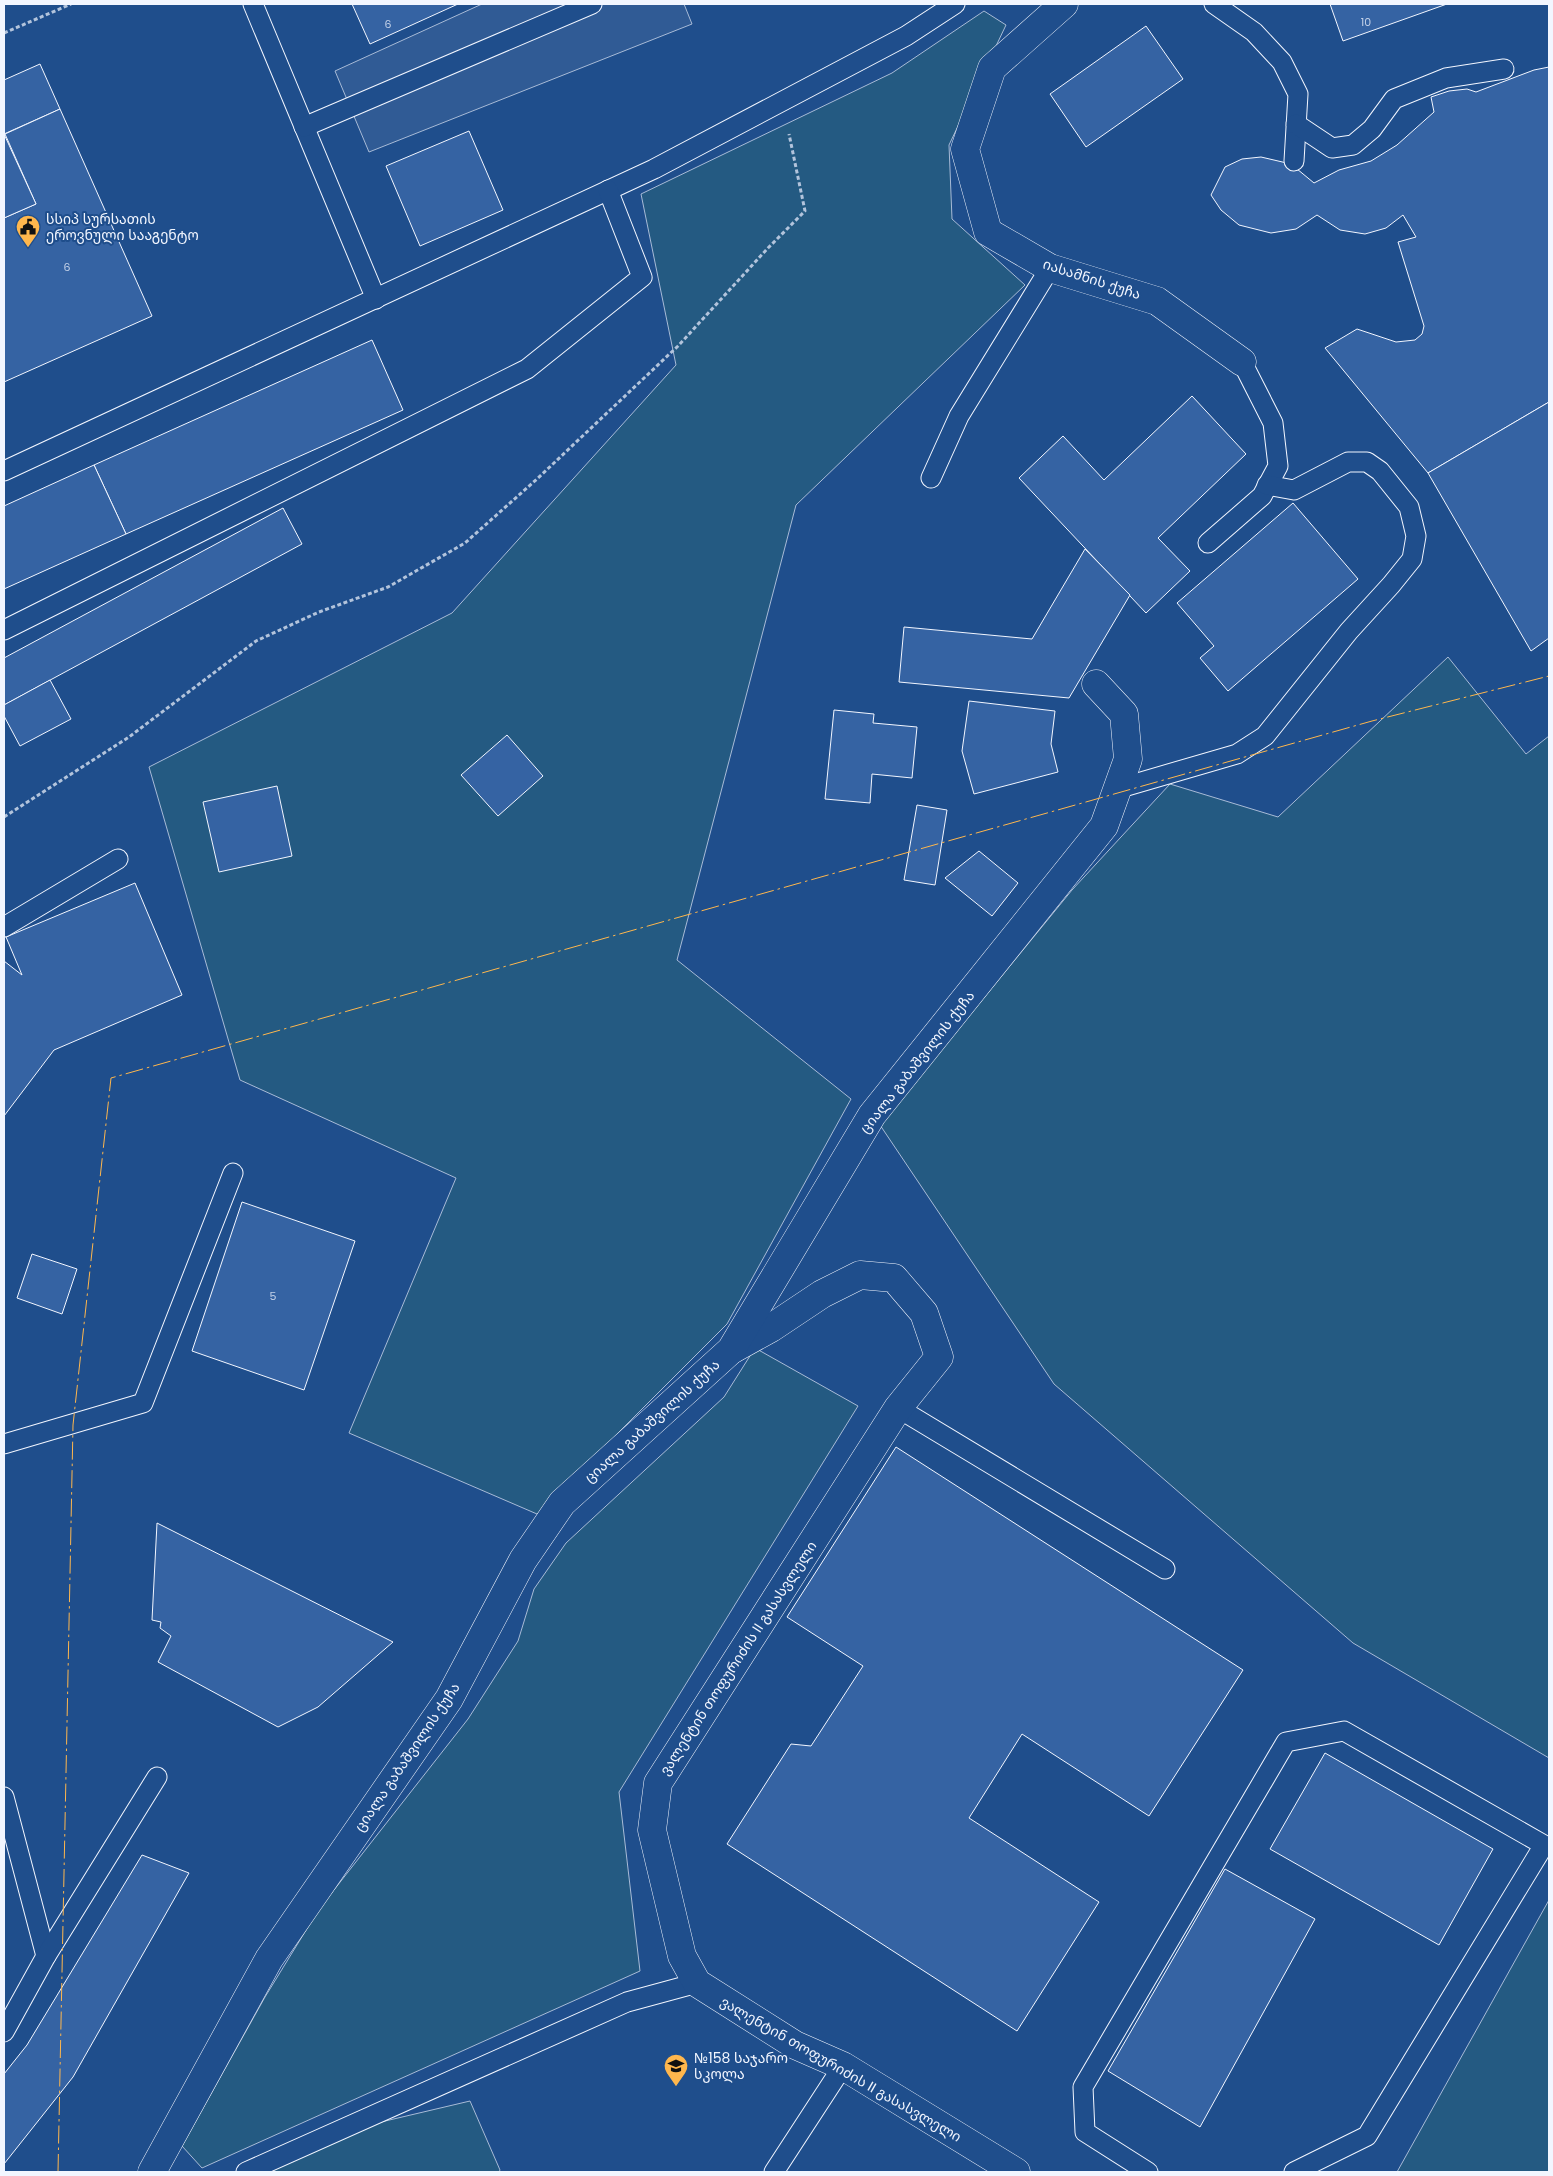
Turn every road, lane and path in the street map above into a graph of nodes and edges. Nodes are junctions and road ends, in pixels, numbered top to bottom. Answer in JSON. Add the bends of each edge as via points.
{"nodes":[{"id":1,"x":72,"y":4,"type":"edge"},
{"id":2,"x":253,"y":4,"type":"edge"},
{"id":3,"x":592,"y":4,"type":"edge"},
{"id":4,"x":955,"y":4,"type":"edge"},
{"id":5,"x":1064,"y":4,"type":"edge"},
{"id":6,"x":1214,"y":4,"type":"edge"},
{"id":7,"x":4,"y":33,"type":"edge"},
{"id":8,"x":1504,"y":69,"type":"dead end"},
{"id":9,"x":782,"y":102,"type":"junction"},
{"id":10,"x":1296,"y":124,"type":"junction"},
{"id":11,"x":304,"y":127,"type":"junction"},
{"id":12,"x":1294,"y":161,"type":"dead end"},
{"id":13,"x":608,"y":190,"type":"junction"},
{"id":14,"x":1050,"y":268,"type":"junction"},
{"id":15,"x":376,"y":299,"type":"junction"},
{"id":16,"x":1242,"y":362,"type":"joint"},
{"id":17,"x":4,"y":471,"type":"edge"},
{"id":18,"x":930,"y":478,"type":"dead end"},
{"id":19,"x":1267,"y":485,"type":"junction"},
{"id":20,"x":1208,"y":543,"type":"dead end"},
{"id":21,"x":4,"y":630,"type":"edge"},
{"id":22,"x":1096,"y":684,"type":"dead end"},
{"id":23,"x":1117,"y":789,"type":"junction"},
{"id":24,"x":4,"y":817,"type":"edge"},
{"id":25,"x":118,"y":859,"type":"dead end"},
{"id":26,"x":4,"y":927,"type":"edge"},
{"id":27,"x":233,"y":1174,"type":"dead end"},
{"id":28,"x":731,"y":1350,"type":"junction"},
{"id":29,"x":898,"y":1408,"type":"junction"},
{"id":30,"x":4,"y":1444,"type":"edge"},
{"id":31,"x":1165,"y":1569,"type":"dead end"},
{"id":32,"x":157,"y":1777,"type":"dead end"},
{"id":33,"x":4,"y":1797,"type":"edge"},
{"id":34,"x":46,"y":1956,"type":"junction"},
{"id":35,"x":697,"y":1983,"type":"junction"},
{"id":36,"x":4,"y":2032,"type":"edge"},
{"id":37,"x":843,"y":2066,"type":"junction"},
{"id":38,"x":152,"y":2172,"type":"edge"},
{"id":39,"x":246,"y":2172,"type":"edge"},
{"id":40,"x":774,"y":2172,"type":"edge"},
{"id":41,"x":1016,"y":2172,"type":"edge"},
{"id":42,"x":1148,"y":2172,"type":"edge"},
{"id":43,"x":1294,"y":2172,"type":"edge"}],
"edges":[{"from":1,"to":7,"type":"path"},
{"from":2,"to":11,"type":"lane"},
{"from":3,"to":11,"type":"lane"},
{"from":4,"to":9,"type":"lane","via":[[906,36]]},
{"from":5,"to":14,"type":"street","name":"იასამნის ქუჩა","via":[[992,68],[965,149],[988,232]]},
{"from":6,"to":10,"type":"lane","via":[[1254,32],[1282,62],[1298,94]]},
{"from":8,"to":10,"type":"lane","via":[[1446,78],[1394,99],[1372,129],[1353,145],[1332,148]]},
{"from":9,"to":13,"type":"lane"},
{"from":9,"to":24,"type":"path","via":[[805,211],[678,346],[537,479],[465,543],[388,587],[319,612],[256,641],[129,737]]},
{"from":10,"to":12,"type":"lane"},
{"from":11,"to":15,"type":"lane"},
{"from":13,"to":15,"type":"lane"},
{"from":13,"to":21,"type":"lane","via":[[642,277],[527,369]]},
{"from":14,"to":16,"type":"street","name":"იასამნის ქუჩა","via":[[1157,301]]},
{"from":14,"to":18,"type":"lane","via":[[959,416]]},
{"from":15,"to":17,"type":"lane"},
{"from":16,"to":19,"type":"lane","via":[[1272,423],[1278,466]]},
{"from":19,"to":20,"type":"lane","via":[[1262,496]]},
{"from":19,"to":23,"type":"lane","via":[[1294,490],[1348,462],[1367,462],[1380,471],[1409,507],[1416,536],[1412,559],[1265,736],[1237,754]]},
{"from":22,"to":23,"type":"street","name":"ციალა გაბაშვილის ქუჩა","via":[[1124,714],[1128,759]]},
{"from":23,"to":28,"type":"street","name":"ციალა გაბაშვილის ქუჩა","via":[[1104,826],[872,1115]]},
{"from":25,"to":26,"type":"lane"},
{"from":27,"to":30,"type":"lane","via":[[143,1403]]},
{"from":28,"to":29,"type":"street","name":"ვალენტინ თოფურიძის II გასასვლელი","via":[[822,1294],[860,1275],[894,1278],[924,1313],[939,1357]]},
{"from":28,"to":38,"type":"street","name":"ციალა გაბაშვილის ქუჩა","via":[[562,1503],[523,1560],[449,1699],[269,1959]]},
{"from":29,"to":31,"type":"lane"},
{"from":29,"to":35,"type":"street","name":"ვალენტინ თოფურიძის II გასასვლელი","via":[[658,1783],[652,1830],[682,1956]]},
{"from":32,"to":34,"type":"lane"},
{"from":33,"to":34,"type":"lane"},
{"from":34,"to":36,"type":"lane"},
{"from":35,"to":37,"type":"street","name":"ვალენტინ თოფურიძის II გასასვლელი","via":[[795,2045]]},
{"from":35,"to":39,"type":"lane","via":[[627,2002]]},
{"from":37,"to":40,"type":"lane"},
{"from":37,"to":41,"type":"street","name":"ვალენტინ თოფურიძის II გასასვლელი"},
{"from":42,"to":43,"type":"lane","via":[[1085,2132],[1083,2087],[1286,1742],[1344,1731],[1544,1845],[1367,2136]]}]}
